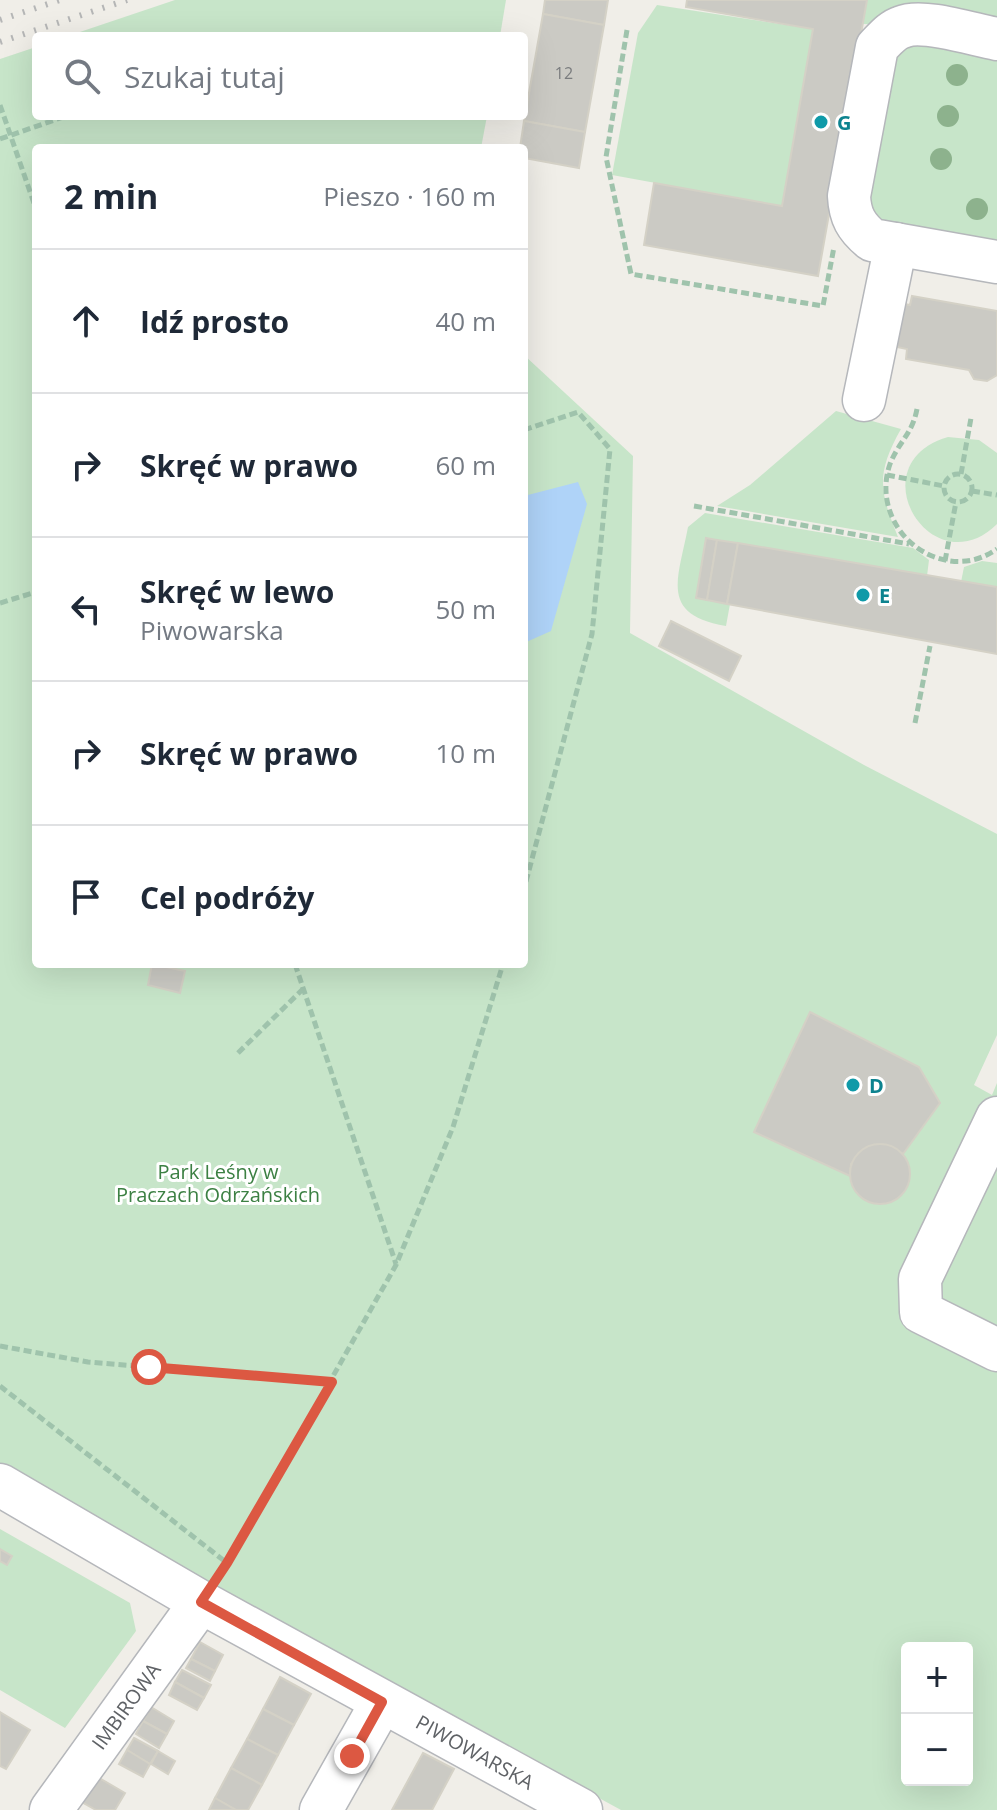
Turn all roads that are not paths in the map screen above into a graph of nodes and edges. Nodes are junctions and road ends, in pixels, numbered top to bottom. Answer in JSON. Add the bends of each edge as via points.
{"nodes":[{"id":1,"x":997,"y":39,"type":"edge"},
{"id":2,"x":896,"y":244,"type":"junction"},
{"id":3,"x":997,"y":262,"type":"edge"},
{"id":4,"x":864,"y":400,"type":"dead end"},
{"id":5,"x":995,"y":1126,"type":"edge"},
{"id":6,"x":997,"y":1350,"type":"edge"},
{"id":7,"x":0,"y":1485,"type":"edge"},
{"id":8,"x":201,"y":1602,"type":"junction"},
{"id":9,"x":382,"y":1702,"type":"junction"},
{"id":10,"x":51,"y":1810,"type":"edge"},
{"id":11,"x":321,"y":1810,"type":"edge"},
{"id":12,"x":581,"y":1810,"type":"edge"}],
"edges":[{"from":1,"to":2,"type":"street","via":[[904,25],[877,47],[850,213],[872,240]]},
{"from":2,"to":3,"type":"street"},
{"from":2,"to":4,"type":"street"},
{"from":5,"to":6,"type":"street","via":[[920,1279],[921,1312]]},
{"from":7,"to":8,"type":"street","name":"PIWOWARSKA"},
{"from":8,"to":9,"type":"street","name":"PIWOWARSKA"},
{"from":8,"to":10,"type":"street","name":"IMBIROWA"},
{"from":9,"to":11,"type":"street"},
{"from":9,"to":12,"type":"street","name":"PIWOWARSKA"}]}
